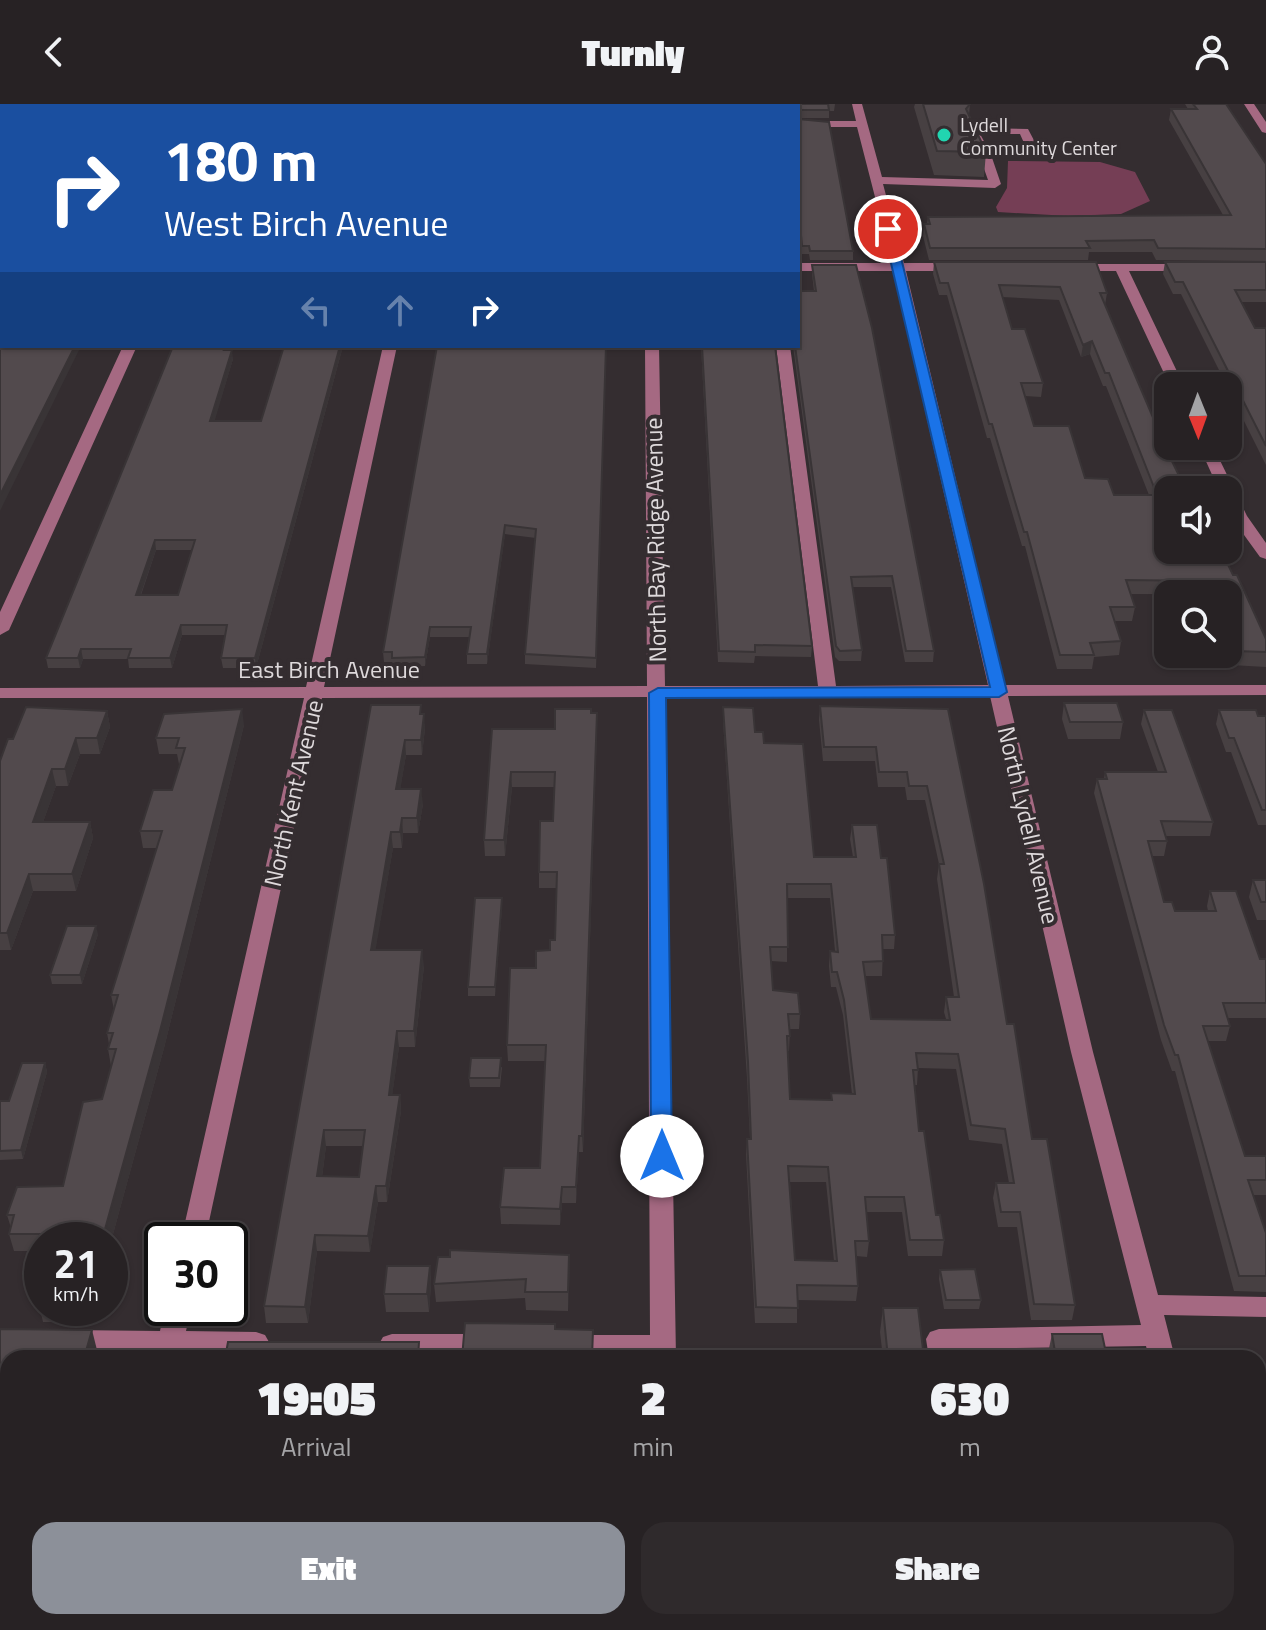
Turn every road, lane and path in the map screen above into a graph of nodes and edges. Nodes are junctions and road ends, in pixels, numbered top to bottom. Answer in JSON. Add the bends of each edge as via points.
{"nodes":[{"id":1,"x":857,"y":104,"type":"edge"},
{"id":2,"x":1249,"y":104,"type":"edge"},
{"id":3,"x":800,"y":124,"type":"edge"},
{"id":4,"x":861,"y":124,"type":"junction"},
{"id":5,"x":1266,"y":130,"type":"edge"},
{"id":6,"x":982,"y":146,"type":"edge"},
{"id":7,"x":875,"y":180,"type":"junction"},
{"id":8,"x":800,"y":267,"type":"edge"},
{"id":9,"x":899,"y":267,"type":"junction"},
{"id":10,"x":978,"y":267,"type":"edge"},
{"id":11,"x":1058,"y":267,"type":"edge"},
{"id":12,"x":1121,"y":267,"type":"junction"},
{"id":13,"x":1208,"y":267,"type":"edge"},
{"id":14,"x":129,"y":348,"type":"edge"},
{"id":15,"x":390,"y":348,"type":"edge"},
{"id":16,"x":652,"y":348,"type":"edge"},
{"id":17,"x":783,"y":348,"type":"edge"},
{"id":18,"x":1170,"y":372,"type":"edge"},
{"id":19,"x":1242,"y":521,"type":"edge"},
{"id":20,"x":1266,"y":554,"type":"edge"},
{"id":21,"x":0,"y":630,"type":"edge"},
{"id":22,"x":1266,"y":690,"type":"edge"},
{"id":23,"x":999,"y":692,"type":"junction"},
{"id":24,"x":0,"y":693,"type":"edge"},
{"id":25,"x":658,"y":693,"type":"junction"},
{"id":26,"x":828,"y":693,"type":"junction"},
{"id":27,"x":315,"y":694,"type":"junction"},
{"id":28,"x":197,"y":1222,"type":"edge"},
{"id":29,"x":1148,"y":1305,"type":"junction"},
{"id":30,"x":1266,"y":1307,"type":"edge"},
{"id":31,"x":174,"y":1326,"type":"edge"},
{"id":32,"x":45,"y":1340,"type":"edge"},
{"id":33,"x":275,"y":1343,"type":"edge"},
{"id":34,"x":371,"y":1343,"type":"edge"},
{"id":35,"x":514,"y":1345,"type":"edge"},
{"id":36,"x":546,"y":1345,"type":"edge"},
{"id":37,"x":1159,"y":1346,"type":"edge"},
{"id":38,"x":168,"y":1350,"type":"edge"},
{"id":39,"x":630,"y":1350,"type":"edge"},
{"id":40,"x":663,"y":1350,"type":"edge"},
{"id":41,"x":941,"y":1350,"type":"edge"}],
"edges":[{"from":1,"to":4,"type":"street","name":"North Lydell Avenue"},
{"from":2,"to":5,"type":"street"},
{"from":3,"to":4,"type":"street"},
{"from":4,"to":7,"type":"street","name":"North Lydell Avenue"},
{"from":6,"to":7,"type":"street","via":[[995,184]]},
{"from":7,"to":9,"type":"street","name":"North Lydell Avenue"},
{"from":8,"to":9,"type":"street"},
{"from":9,"to":10,"type":"street"},
{"from":9,"to":23,"type":"street","name":"North Lydell Avenue"},
{"from":11,"to":12,"type":"street"},
{"from":12,"to":13,"type":"street"},
{"from":12,"to":18,"type":"street"},
{"from":14,"to":21,"type":"street"},
{"from":15,"to":27,"type":"street","name":"North Kent Avenue"},
{"from":16,"to":25,"type":"street","name":"North Bay Ridge Avenue"},
{"from":17,"to":26,"type":"street"},
{"from":19,"to":20,"type":"street"},
{"from":22,"to":23,"type":"street","name":"East Birch Avenue"},
{"from":23,"to":26,"type":"street","name":"East Birch Avenue"},
{"from":23,"to":29,"type":"street","name":"North Lydell Avenue","via":[[1082,1052]]},
{"from":24,"to":27,"type":"street","name":"East Birch Avenue"},
{"from":25,"to":26,"type":"street","name":"East Birch Avenue"},
{"from":25,"to":27,"type":"street","name":"East Birch Avenue"},
{"from":25,"to":40,"type":"street","name":"North Bay Ridge Avenue"},
{"from":27,"to":28,"type":"street","name":"North Kent Avenue"},
{"from":29,"to":30,"type":"street"},
{"from":29,"to":37,"type":"street","name":"North Lydell Avenue"},
{"from":31,"to":38,"type":"street"},
{"from":32,"to":38,"type":"street"},
{"from":33,"to":38,"type":"street"},
{"from":34,"to":35,"type":"street"},
{"from":36,"to":39,"type":"street"},
{"from":37,"to":41,"type":"street","via":[[939,1339]]}]}
